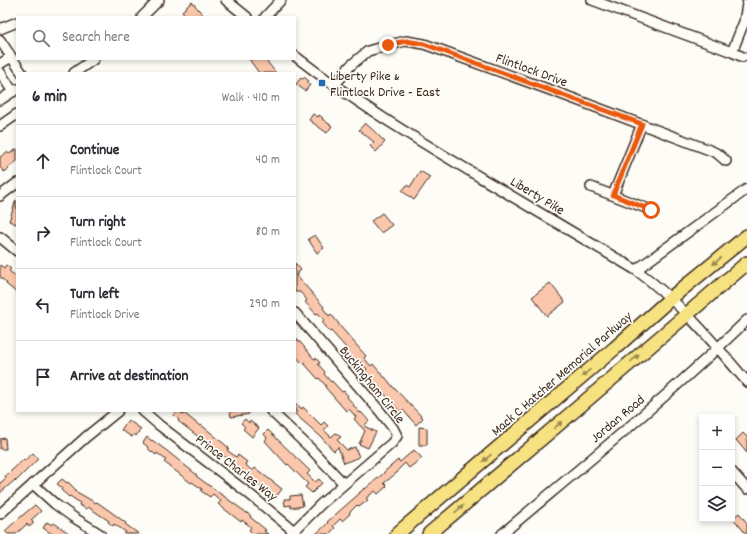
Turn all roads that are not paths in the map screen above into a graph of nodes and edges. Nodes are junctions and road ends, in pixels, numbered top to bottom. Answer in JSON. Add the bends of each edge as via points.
{"nodes":[{"id":1,"x":159,"y":0,"type":"edge"},
{"id":2,"x":226,"y":0,"type":"edge"},
{"id":3,"x":281,"y":0,"type":"edge"},
{"id":4,"x":592,"y":0,"type":"edge"},
{"id":5,"x":747,"y":4,"type":"edge"},
{"id":6,"x":143,"y":16,"type":"edge"},
{"id":7,"x":246,"y":16,"type":"edge"},
{"id":8,"x":266,"y":16,"type":"edge"},
{"id":9,"x":16,"y":22,"type":"edge"},
{"id":10,"x":0,"y":29,"type":"edge"},
{"id":11,"x":1,"y":43,"type":"edge"},
{"id":12,"x":732,"y":52,"type":"junction"},
{"id":13,"x":11,"y":56,"type":"junction"},
{"id":14,"x":296,"y":57,"type":"edge"},
{"id":15,"x":743,"y":57,"type":"dead end"},
{"id":16,"x":93,"y":60,"type":"edge"},
{"id":17,"x":0,"y":64,"type":"edge"},
{"id":18,"x":0,"y":72,"type":"edge"},
{"id":19,"x":21,"y":72,"type":"edge"},
{"id":20,"x":75,"y":72,"type":"edge"},
{"id":21,"x":335,"y":85,"type":"junction"},
{"id":22,"x":15,"y":91,"type":"edge"},
{"id":23,"x":0,"y":100,"type":"edge"},
{"id":24,"x":16,"y":115,"type":"edge"},
{"id":25,"x":642,"y":124,"type":"junction"},
{"id":26,"x":0,"y":126,"type":"edge"},
{"id":27,"x":726,"y":162,"type":"dead end"},
{"id":28,"x":16,"y":184,"type":"edge"},
{"id":29,"x":591,"y":187,"type":"dead end"},
{"id":30,"x":747,"y":189,"type":"edge"},
{"id":31,"x":613,"y":195,"type":"junction"},
{"id":32,"x":0,"y":196,"type":"edge"},
{"id":33,"x":651,"y":210,"type":"dead end"},
{"id":34,"x":747,"y":236,"type":"edge"},
{"id":35,"x":0,"y":237,"type":"edge"},
{"id":36,"x":16,"y":250,"type":"edge"},
{"id":37,"x":747,"y":263,"type":"edge"},
{"id":38,"x":636,"y":270,"type":"junction"},
{"id":39,"x":671,"y":298,"type":"junction"},
{"id":40,"x":296,"y":314,"type":"edge"},
{"id":41,"x":687,"y":314,"type":"junction"},
{"id":42,"x":747,"y":320,"type":"edge"},
{"id":43,"x":718,"y":348,"type":"junction"},
{"id":44,"x":747,"y":382,"type":"edge"},
{"id":45,"x":117,"y":412,"type":"edge"},
{"id":46,"x":144,"y":412,"type":"edge"},
{"id":47,"x":272,"y":412,"type":"edge"},
{"id":48,"x":735,"y":475,"type":"edge"},
{"id":49,"x":33,"y":484,"type":"junction"},
{"id":50,"x":344,"y":484,"type":"junction"},
{"id":51,"x":747,"y":489,"type":"edge"},
{"id":52,"x":0,"y":514,"type":"edge"},
{"id":53,"x":293,"y":533,"type":"edge"},
{"id":54,"x":100,"y":534,"type":"edge"},
{"id":55,"x":397,"y":534,"type":"edge"},
{"id":56,"x":429,"y":534,"type":"edge"},
{"id":57,"x":502,"y":534,"type":"edge"}],
"edges":[{"from":1,"to":6,"type":"street"},
{"from":2,"to":7,"type":"street"},
{"from":3,"to":8,"type":"street"},
{"from":4,"to":12,"type":"street"},
{"from":5,"to":12,"type":"street","via":[[744,22]]},
{"from":9,"to":10,"type":"street"},
{"from":11,"to":13,"type":"street"},
{"from":12,"to":15,"type":"street"},
{"from":13,"to":17,"type":"street"},
{"from":13,"to":19,"type":"street"},
{"from":14,"to":21,"type":"street","name":"Liberty Pike"},
{"from":16,"to":20,"type":"street"},
{"from":18,"to":22,"type":"street"},
{"from":21,"to":25,"type":"street","name":"Flintlock Drive","via":[[350,66],[368,51],[406,41],[424,44]]},
{"from":21,"to":38,"type":"street","name":"Liberty Pike","via":[[425,144]]},
{"from":22,"to":23,"type":"street"},
{"from":24,"to":26,"type":"street"},
{"from":25,"to":27,"type":"street","name":"Flintlock Drive","via":[[718,154]]},
{"from":25,"to":31,"type":"street"},
{"from":28,"to":32,"type":"street"},
{"from":29,"to":31,"type":"street"},
{"from":30,"to":38,"type":"street"},
{"from":31,"to":33,"type":"street"},
{"from":34,"to":39,"type":"highway","name":"Mack C Hatcher Memorial Parkway","one_way":true},
{"from":35,"to":36,"type":"street"},
{"from":37,"to":41,"type":"highway"},
{"from":38,"to":39,"type":"street","name":"Liberty Pike"},
{"from":39,"to":41,"type":"street","name":"Liberty Pike"},
{"from":39,"to":55,"type":"highway","name":"Mack C Hatcher Memorial Parkway","one_way":true},
{"from":40,"to":50,"type":"street","name":"Buckingham Circle","via":[[379,410],[397,436],[392,444]]},
{"from":41,"to":43,"type":"street","name":"Liberty Pike"},
{"from":56,"to":41,"type":"highway","one_way":true},
{"from":42,"to":43,"type":"street","name":"Jordan Road"},
{"from":43,"to":44,"type":"street","name":"Liberty Pike"},
{"from":43,"to":57,"type":"street","name":"Jordan Road"},
{"from":45,"to":49,"type":"street"},
{"from":46,"to":53,"type":"street","name":"Prince Charles Way","via":[[248,493]]},
{"from":47,"to":50,"type":"street"},
{"from":48,"to":51,"type":"street"},
{"from":49,"to":52,"type":"street"},
{"from":49,"to":54,"type":"street","via":[[55,504]]},
{"from":50,"to":53,"type":"street","name":"Buckingham Circle"}]}
